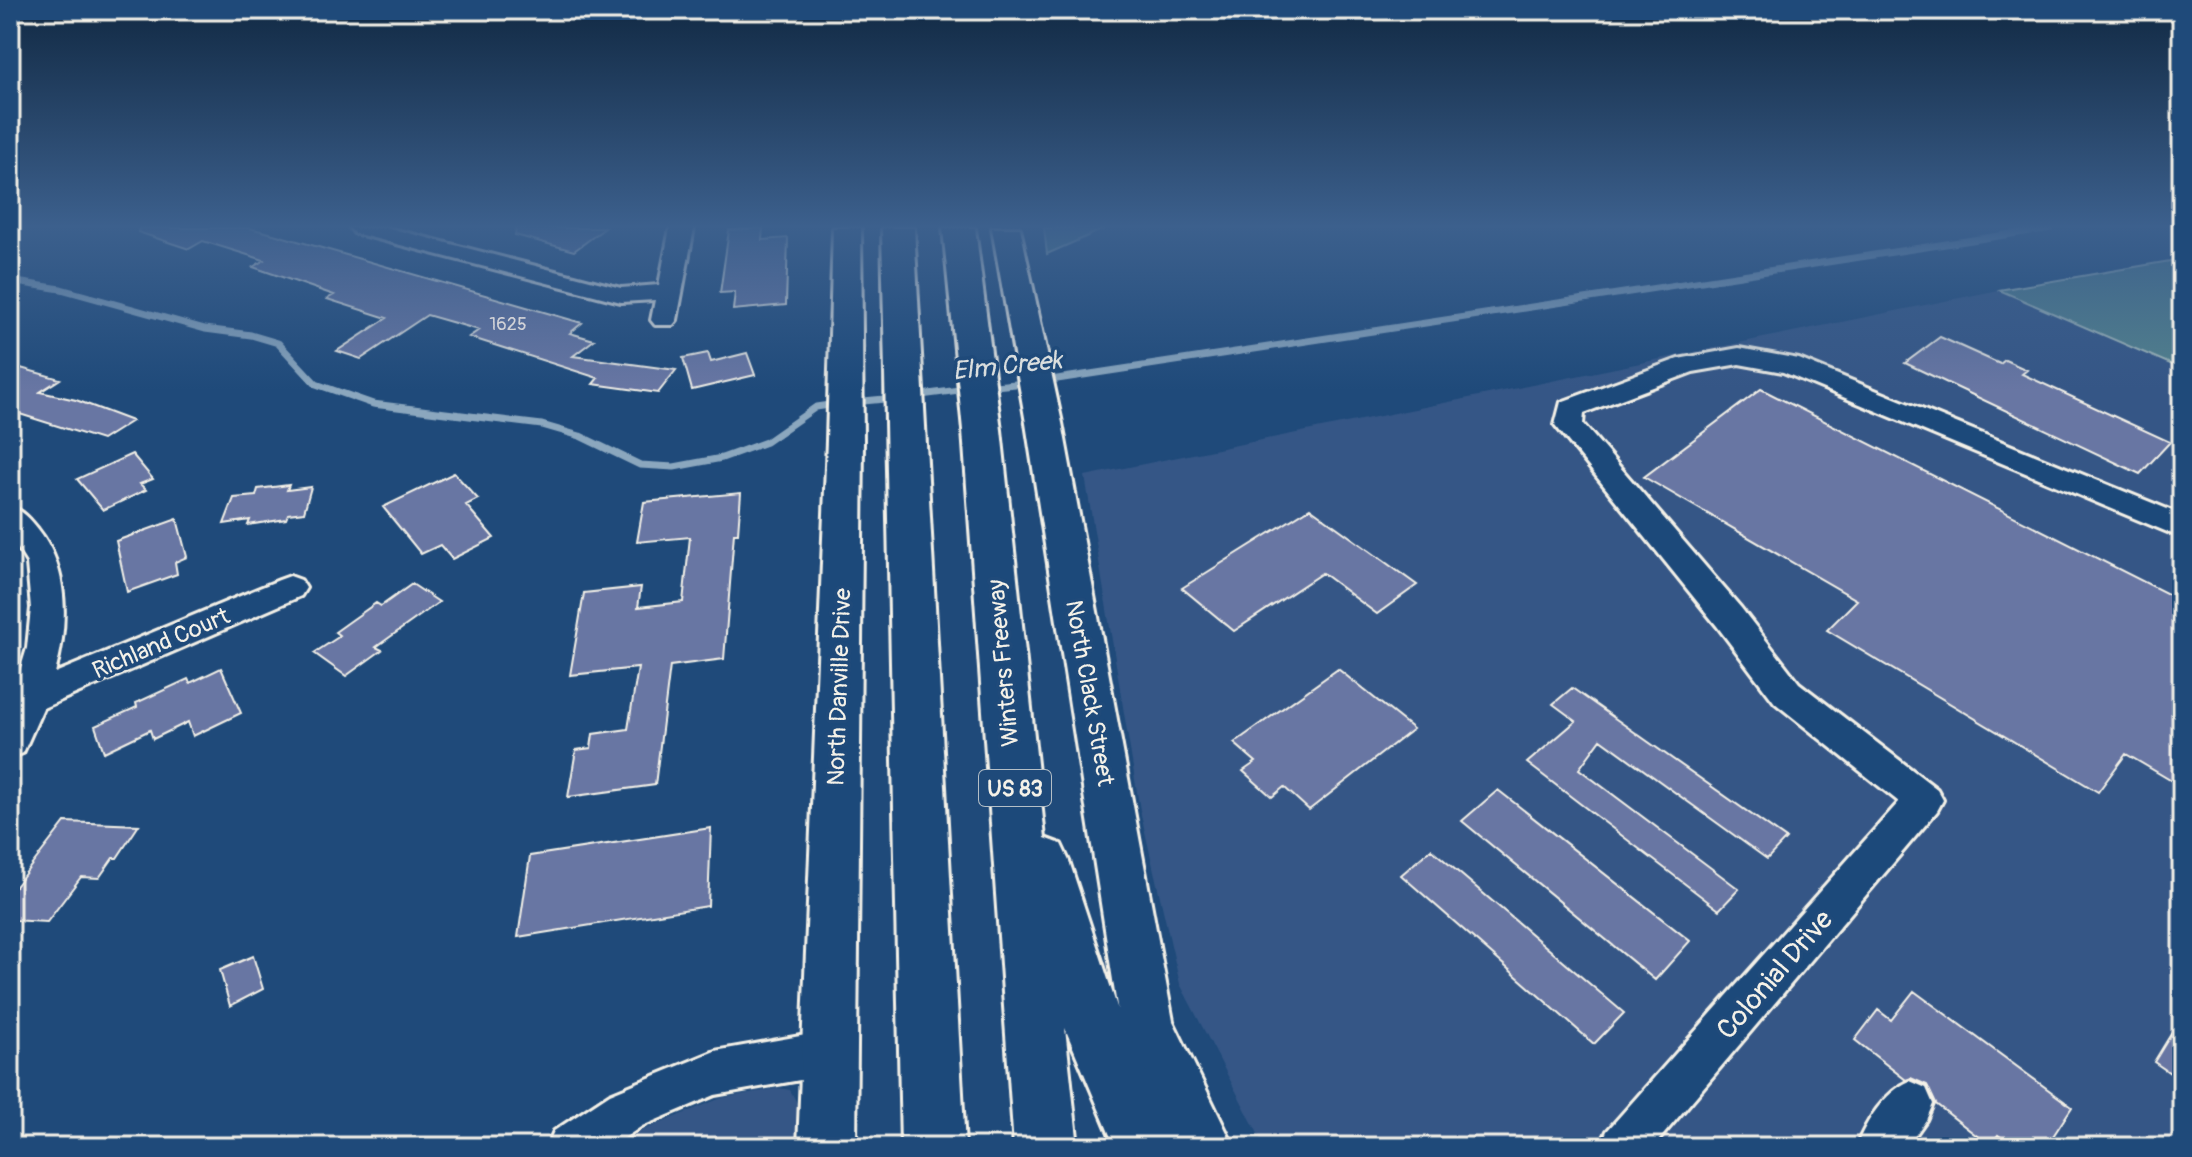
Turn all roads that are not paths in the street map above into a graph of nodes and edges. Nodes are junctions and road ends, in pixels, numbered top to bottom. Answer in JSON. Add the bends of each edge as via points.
{"nodes":[{"id":1,"x":571,"y":282,"type":"edge"},
{"id":2,"x":669,"y":282,"type":"edge"},
{"id":3,"x":847,"y":282,"type":"edge"},
{"id":4,"x":901,"y":282,"type":"edge"},
{"id":5,"x":965,"y":282,"type":"edge"},
{"id":6,"x":1017,"y":282,"type":"edge"},
{"id":7,"x":667,"y":292,"type":"junction"},
{"id":8,"x":664,"y":320,"type":"dead end"},
{"id":9,"x":10,"y":517,"type":"edge"},
{"id":10,"x":2182,"y":527,"type":"edge"},
{"id":11,"x":290,"y":588,"type":"dead end"},
{"id":12,"x":32,"y":698,"type":"junction"},
{"id":13,"x":1011,"y":740,"type":"junction"},
{"id":14,"x":10,"y":743,"type":"edge"},
{"id":15,"x":829,"y":1053,"type":"junction"},
{"id":16,"x":1910,"y":1104,"type":"dead end"},
{"id":17,"x":570,"y":1147,"type":"edge"},
{"id":18,"x":827,"y":1147,"type":"edge"},
{"id":19,"x":933,"y":1147,"type":"edge"},
{"id":20,"x":1046,"y":1147,"type":"edge"},
{"id":21,"x":1148,"y":1147,"type":"edge"},
{"id":22,"x":1205,"y":1147,"type":"edge"},
{"id":23,"x":1623,"y":1147,"type":"edge"},
{"id":24,"x":1879,"y":1147,"type":"edge"}],
"edges":[{"from":1,"to":7,"type":"street","via":[[621,295]]},
{"from":2,"to":7,"type":"street"},
{"from":3,"to":15,"type":"main road","name":"North Danville Drive"},
{"from":4,"to":19,"type":"highway"},
{"from":5,"to":13,"type":"highway","name":"Winters Freeway","number":"US 83"},
{"from":6,"to":22,"type":"main road","name":"North Clack Street","via":[[1147,1025]]},
{"from":7,"to":8,"type":"street"},
{"from":9,"to":12,"type":"street","via":[[44,564],[49,613]]},
{"from":10,"to":23,"type":"street","name":"Colonial Drive","via":[[1790,365],[1739,356],[1687,365],[1571,408],[1569,425],[1787,693],[1924,800]]},
{"from":11,"to":12,"type":"street","name":"Richland Court"},
{"from":12,"to":14,"type":"street"},
{"from":13,"to":20,"type":"highway","name":"Winters Freeway","number":"US 83"},
{"from":13,"to":21,"type":"highway","via":[[1060,930],[1120,1092]]},
{"from":15,"to":17,"type":"street","via":[[715,1073],[626,1110]]},
{"from":15,"to":18,"type":"main road","name":"North Danville Drive"},
{"from":16,"to":24,"type":"street"}]}
